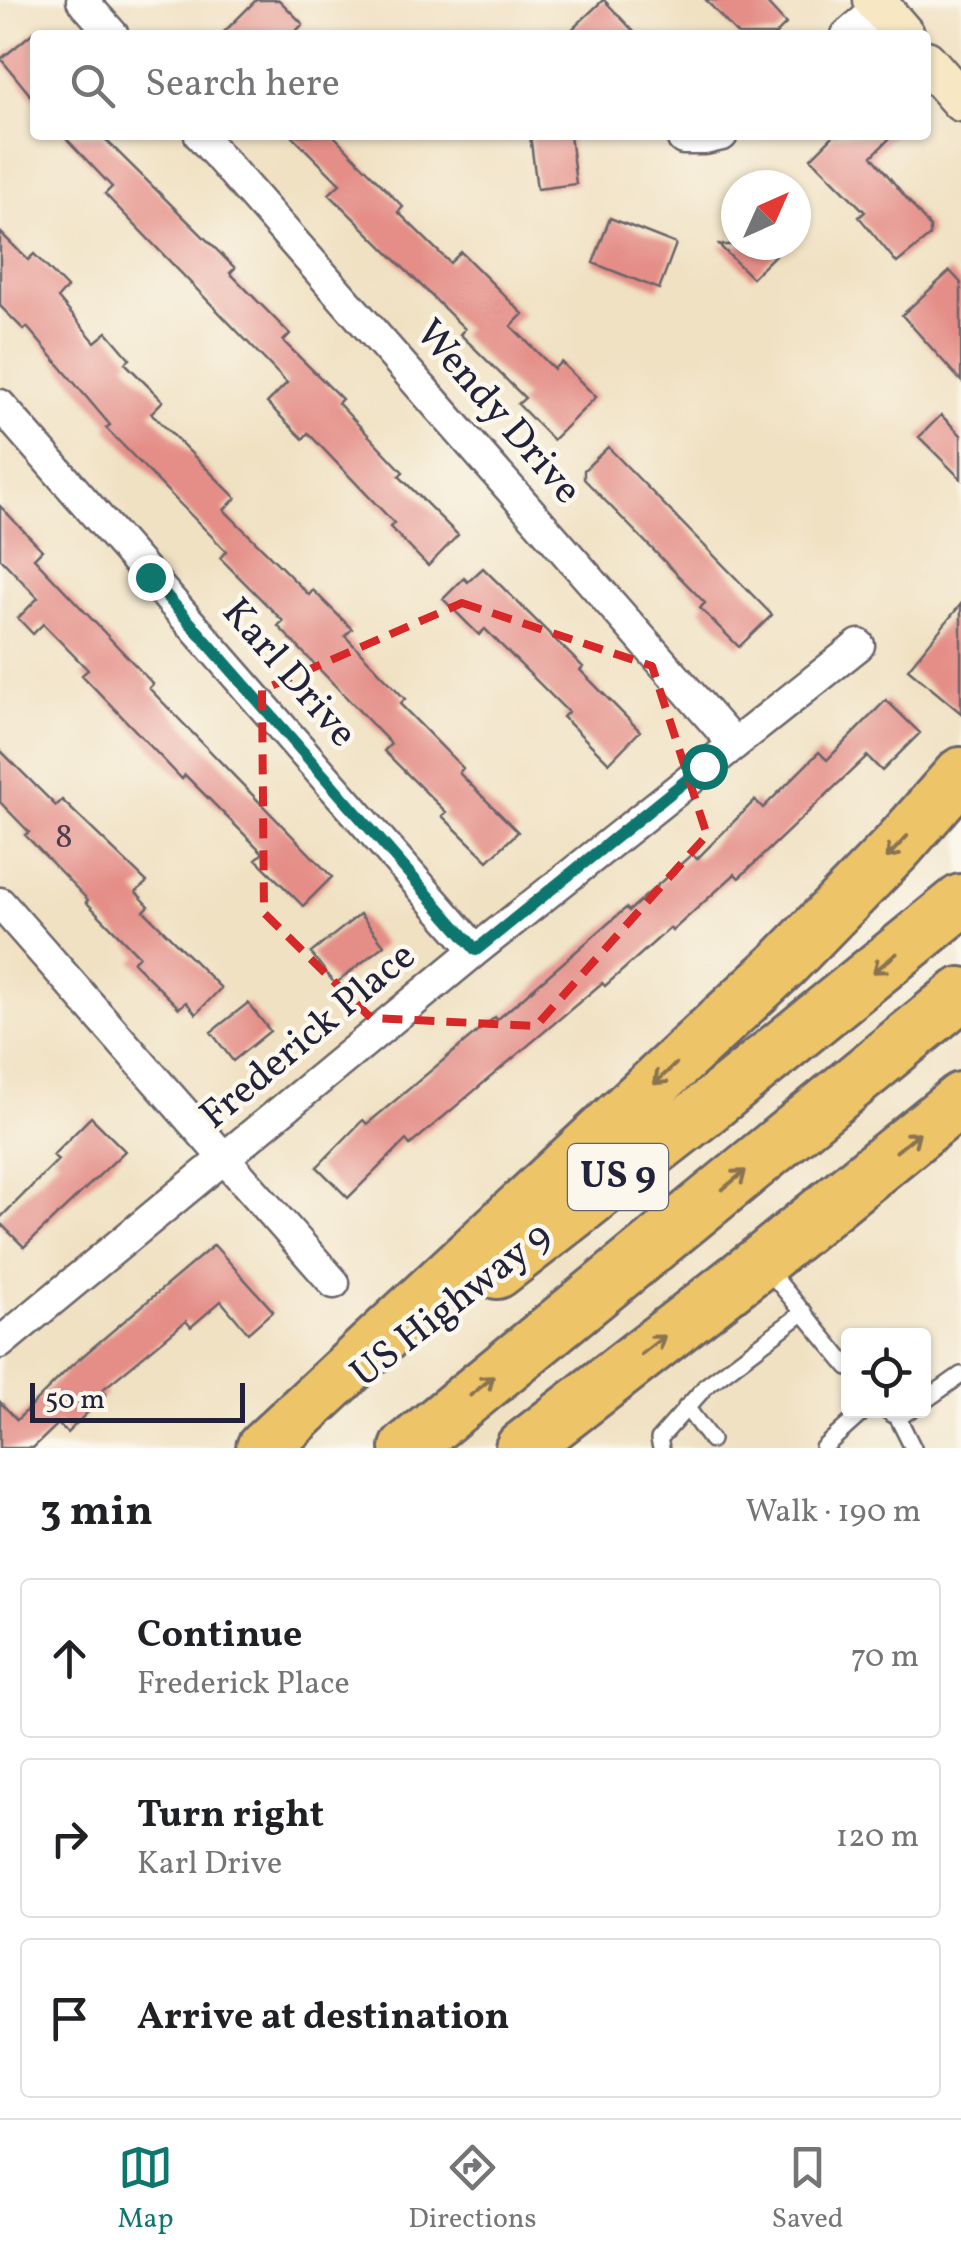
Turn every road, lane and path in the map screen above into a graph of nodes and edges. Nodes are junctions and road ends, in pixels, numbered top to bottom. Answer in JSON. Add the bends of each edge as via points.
{"nodes":[{"id":1,"x":82,"y":0,"type":"edge"},
{"id":2,"x":886,"y":14,"type":"edge"},
{"id":3,"x":108,"y":30,"type":"edge"},
{"id":4,"x":856,"y":30,"type":"edge"},
{"id":5,"x":931,"y":67,"type":"edge"},
{"id":6,"x":961,"y":101,"type":"edge"},
{"id":7,"x":204,"y":140,"type":"edge"},
{"id":8,"x":0,"y":405,"type":"edge"},
{"id":9,"x":859,"y":645,"type":"dead end"},
{"id":10,"x":733,"y":744,"type":"junction"},
{"id":11,"x":961,"y":774,"type":"edge"},
{"id":12,"x":961,"y":901,"type":"edge"},
{"id":13,"x":0,"y":903,"type":"edge"},
{"id":14,"x":476,"y":950,"type":"junction"},
{"id":15,"x":961,"y":994,"type":"edge"},
{"id":16,"x":961,"y":1099,"type":"edge"},
{"id":17,"x":224,"y":1160,"type":"junction"},
{"id":18,"x":762,"y":1262,"type":"junction"},
{"id":19,"x":334,"y":1283,"type":"dead end"},
{"id":20,"x":804,"y":1312,"type":"junction"},
{"id":21,"x":0,"y":1343,"type":"edge"},
{"id":22,"x":841,"y":1358,"type":"edge"},
{"id":23,"x":961,"y":1376,"type":"edge"},
{"id":24,"x":594,"y":1391,"type":"junction"},
{"id":25,"x":931,"y":1397,"type":"edge"},
{"id":26,"x":686,"y":1407,"type":"junction"},
{"id":27,"x":857,"y":1418,"type":"edge"},
{"id":28,"x":900,"y":1418,"type":"edge"},
{"id":29,"x":711,"y":1440,"type":"dead end"},
{"id":30,"x":267,"y":1448,"type":"edge"},
{"id":31,"x":407,"y":1448,"type":"edge"},
{"id":32,"x":522,"y":1448,"type":"edge"},
{"id":33,"x":540,"y":1448,"type":"edge"},
{"id":34,"x":661,"y":1448,"type":"edge"},
{"id":35,"x":823,"y":1448,"type":"edge"},
{"id":36,"x":913,"y":1448,"type":"edge"}],
"edges":[{"from":1,"to":3,"type":"street"},
{"from":2,"to":4,"type":"street"},
{"from":5,"to":6,"type":"street"},
{"from":7,"to":10,"type":"street","name":"Wendy Drive"},
{"from":8,"to":14,"type":"street","name":"Karl Drive"},
{"from":9,"to":10,"type":"street","name":"Frederick Place"},
{"from":10,"to":14,"type":"street","name":"Frederick Place"},
{"from":11,"to":30,"type":"highway","one_way":true,"via":[[783,964]]},
{"from":12,"to":30,"type":"highway","name":"US Highway 9","number":"US 9","one_way":true,"via":[[702,1112]]},
{"from":13,"to":17,"type":"street"},
{"from":14,"to":17,"type":"street","name":"Frederick Place"},
{"from":31,"to":15,"type":"highway","name":"US Highway 9","number":"US 9","one_way":true},
{"from":18,"to":16,"type":"highway","one_way":true},
{"from":17,"to":19,"type":"street"},
{"from":17,"to":21,"type":"street","name":"Frederick Place"},
{"from":18,"to":20,"type":"lane"},
{"from":24,"to":18,"type":"highway","one_way":true},
{"from":20,"to":22,"type":"lane"},
{"from":20,"to":26,"type":"lane"},
{"from":23,"to":25,"type":"lane"},
{"from":24,"to":32,"type":"highway"},
{"from":24,"to":33,"type":"highway"},
{"from":26,"to":29,"type":"lane"},
{"from":26,"to":34,"type":"lane","via":[[659,1439]]},
{"from":27,"to":35,"type":"lane"},
{"from":28,"to":36,"type":"lane"}]}
